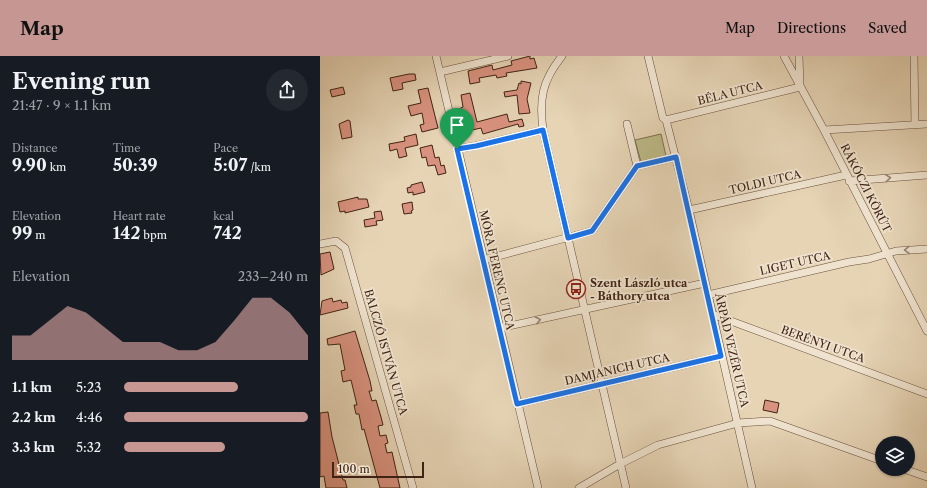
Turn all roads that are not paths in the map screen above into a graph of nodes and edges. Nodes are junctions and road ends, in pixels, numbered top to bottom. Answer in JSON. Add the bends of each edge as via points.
{"nodes":[{"id":1,"x":436,"y":56,"type":"edge"},
{"id":2,"x":508,"y":56,"type":"edge"},
{"id":3,"x":562,"y":56,"type":"edge"},
{"id":4,"x":648,"y":56,"type":"edge"},
{"id":5,"x":784,"y":56,"type":"edge"},
{"id":6,"x":799,"y":56,"type":"edge"},
{"id":7,"x":914,"y":56,"type":"edge"},
{"id":8,"x":440,"y":72,"type":"junction"},
{"id":9,"x":800,"y":87,"type":"junction"},
{"id":10,"x":666,"y":120,"type":"junction"},
{"id":11,"x":627,"y":124,"type":"dead end"},
{"id":12,"x":927,"y":124,"type":"edge"},
{"id":13,"x":915,"y":125,"type":"junction"},
{"id":14,"x":543,"y":130,"type":"junction"},
{"id":15,"x":824,"y":130,"type":"junction"},
{"id":16,"x":457,"y":149,"type":"junction"},
{"id":17,"x":676,"y":157,"type":"junction"},
{"id":18,"x":637,"y":166,"type":"junction"},
{"id":19,"x":927,"y":175,"type":"edge"},
{"id":20,"x":848,"y":178,"type":"junction"},
{"id":21,"x":689,"y":210,"type":"junction"},
{"id":22,"x":568,"y":238,"type":"junction"},
{"id":23,"x":320,"y":244,"type":"edge"},
{"id":24,"x":927,"y":249,"type":"edge"},
{"id":25,"x":887,"y":253,"type":"junction"},
{"id":26,"x":483,"y":260,"type":"junction"},
{"id":27,"x":705,"y":283,"type":"junction"},
{"id":28,"x":708,"y":295,"type":"junction"},
{"id":29,"x":584,"y":310,"type":"junction"},
{"id":30,"x":712,"y":314,"type":"junction"},
{"id":31,"x":500,"y":328,"type":"junction"},
{"id":32,"x":927,"y":331,"type":"edge"},
{"id":33,"x":721,"y":356,"type":"junction"},
{"id":34,"x":601,"y":384,"type":"junction"},
{"id":35,"x":927,"y":394,"type":"edge"},
{"id":36,"x":517,"y":404,"type":"junction"},
{"id":37,"x":738,"y":423,"type":"junction"},
{"id":38,"x":875,"y":458,"type":"edge"},
{"id":39,"x":620,"y":464,"type":"junction"},
{"id":40,"x":915,"y":473,"type":"edge"},
{"id":41,"x":927,"y":478,"type":"edge"},
{"id":42,"x":413,"y":488,"type":"edge"},
{"id":43,"x":538,"y":488,"type":"edge"},
{"id":44,"x":579,"y":488,"type":"edge"},
{"id":45,"x":626,"y":488,"type":"edge"},
{"id":46,"x":752,"y":488,"type":"edge"}],
"edges":[{"from":1,"to":8,"type":"street","name":"MÓRA FERENC UTCA"},
{"from":2,"to":8,"type":"street"},
{"from":3,"to":14,"type":"street","via":[[543,88],[540,104]]},
{"from":4,"to":10,"type":"street","name":"ÁRPÁD VEZÉR UTCA","via":[[663,118]]},
{"from":5,"to":9,"type":"street","name":"RÁKÓCZI KÖRÚT"},
{"from":6,"to":9,"type":"street"},
{"from":7,"to":13,"type":"street"},
{"from":8,"to":16,"type":"street","name":"MÓRA FERENC UTCA"},
{"from":9,"to":10,"type":"street","name":"BÉLA UTCA"},
{"from":9,"to":15,"type":"street","name":"RÁKÓCZI KÖRÚT"},
{"from":10,"to":17,"type":"street","name":"ÁRPÁD VEZÉR UTCA"},
{"from":11,"to":18,"type":"street"},
{"from":12,"to":13,"type":"street"},
{"from":13,"to":15,"type":"street"},
{"from":14,"to":16,"type":"street"},
{"from":14,"to":22,"type":"street"},
{"from":15,"to":20,"type":"street","name":"RÁKÓCZI KÖRÚT"},
{"from":16,"to":26,"type":"street","name":"MÓRA FERENC UTCA"},
{"from":17,"to":18,"type":"street"},
{"from":17,"to":21,"type":"street","name":"ÁRPÁD VEZÉR UTCA"},
{"from":18,"to":22,"type":"street","via":[[592,231]]},
{"from":20,"to":19,"type":"street","name":"TOLDI UTCA","one_way":true},
{"from":20,"to":21,"type":"street","name":"TOLDI UTCA"},
{"from":20,"to":25,"type":"street","name":"RÁKÓCZI KÖRÚT"},
{"from":21,"to":27,"type":"street","name":"ÁRPÁD VEZÉR UTCA"},
{"from":22,"to":26,"type":"street"},
{"from":22,"to":29,"type":"street"},
{"from":23,"to":42,"type":"street","name":"BALCZÓ ISTVÁN UTCA","via":[[336,241],[345,248]]},
{"from":24,"to":25,"type":"street","name":"LIGET UTCA","one_way":true,"via":[[896,250]]},
{"from":25,"to":28,"type":"street","name":"LIGET UTCA"},
{"from":25,"to":32,"type":"street","name":"RÁKÓCZI KÖRÚT"},
{"from":26,"to":31,"type":"street","name":"MÓRA FERENC UTCA"},
{"from":27,"to":28,"type":"street","name":"ÁRPÁD VEZÉR UTCA"},
{"from":27,"to":29,"type":"street"},
{"from":28,"to":30,"type":"street","name":"ÁRPÁD VEZÉR UTCA"},
{"from":31,"to":29,"type":"street","one_way":true},
{"from":29,"to":34,"type":"street"},
{"from":30,"to":33,"type":"street","name":"ÁRPÁD VEZÉR UTCA"},
{"from":30,"to":35,"type":"street","name":"BERÉNYI UTCA"},
{"from":31,"to":36,"type":"street","name":"MÓRA FERENC UTCA"},
{"from":33,"to":34,"type":"street","name":"DAMJANICH UTCA"},
{"from":33,"to":37,"type":"street","name":"ÁRPÁD VEZÉR UTCA"},
{"from":34,"to":36,"type":"street","name":"DAMJANICH UTCA"},
{"from":34,"to":39,"type":"street"},
{"from":36,"to":43,"type":"street","name":"MÓRA FERENC UTCA"},
{"from":37,"to":38,"type":"street","via":[[770,421]]},
{"from":37,"to":39,"type":"street","via":[[658,445]]},
{"from":37,"to":46,"type":"street","name":"ÁRPÁD VEZÉR UTCA"},
{"from":39,"to":44,"type":"street"},
{"from":39,"to":45,"type":"street"},
{"from":40,"to":41,"type":"street"}]}
